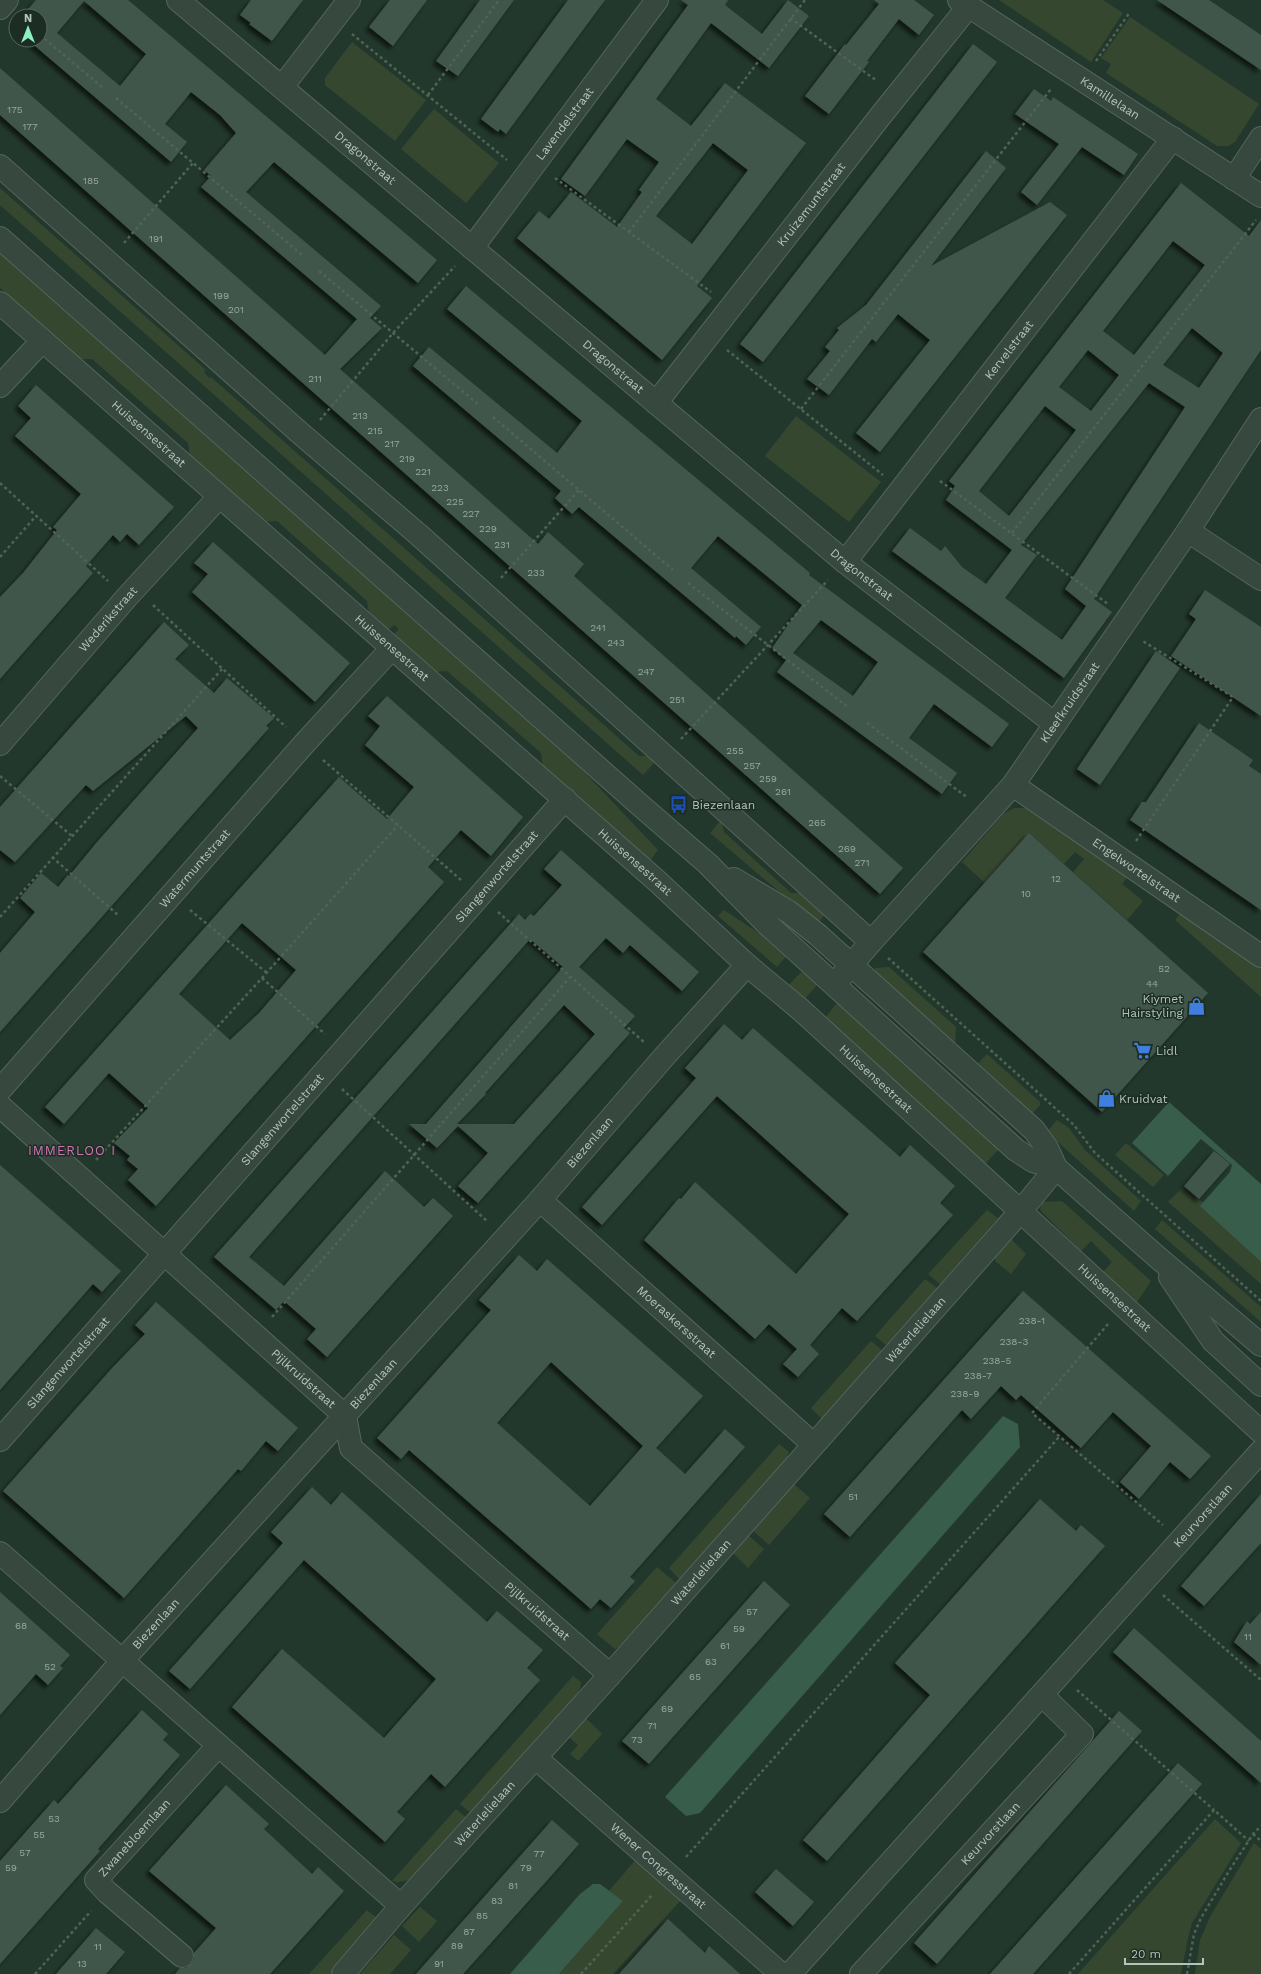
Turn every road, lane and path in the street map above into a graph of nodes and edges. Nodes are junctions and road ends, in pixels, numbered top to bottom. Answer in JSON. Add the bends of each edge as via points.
{"nodes":[{"id":1,"x":7,"y":0,"type":"edge"},
{"id":2,"x":178,"y":0,"type":"edge"},
{"id":3,"x":349,"y":0,"type":"edge"},
{"id":4,"x":499,"y":0,"type":"edge"},
{"id":5,"x":657,"y":0,"type":"edge"},
{"id":6,"x":805,"y":0,"type":"edge"},
{"id":7,"x":964,"y":4,"type":"edge"},
{"id":8,"x":0,"y":8,"type":"edge"},
{"id":9,"x":1130,"y":12,"type":"dead end"},
{"id":10,"x":790,"y":18,"type":"junction"},
{"id":11,"x":334,"y":20,"type":"junction"},
{"id":12,"x":48,"y":41,"type":"edge"},
{"id":13,"x":1074,"y":75,"type":"junction"},
{"id":14,"x":102,"y":87,"type":"dead end"},
{"id":15,"x":282,"y":87,"type":"junction"},
{"id":16,"x":428,"y":95,"type":"junction"},
{"id":17,"x":897,"y":95,"type":"junction"},
{"id":18,"x":116,"y":98,"type":"dead end"},
{"id":19,"x":1173,"y":138,"type":"junction"},
{"id":20,"x":1261,"y":138,"type":"edge"},
{"id":21,"x":193,"y":163,"type":"junction"},
{"id":22,"x":0,"y":166,"type":"edge"},
{"id":23,"x":530,"y":169,"type":"junction"},
{"id":24,"x":1234,"y":179,"type":"junction"},
{"id":25,"x":1261,"y":196,"type":"edge"},
{"id":26,"x":1261,"y":213,"type":"edge"},
{"id":27,"x":629,"y":232,"type":"junction"},
{"id":28,"x":0,"y":238,"type":"edge"},
{"id":29,"x":472,"y":248,"type":"junction"},
{"id":30,"x":302,"y":256,"type":"dead end"},
{"id":31,"x":107,"y":262,"type":"junction"},
{"id":32,"x":319,"y":271,"type":"dead end"},
{"id":33,"x":0,"y":303,"type":"edge"},
{"id":34,"x":730,"y":307,"type":"junction"},
{"id":35,"x":393,"y":333,"type":"junction"},
{"id":36,"x":710,"y":336,"type":"junction"},
{"id":37,"x":42,"y":341,"type":"junction"},
{"id":38,"x":0,"y":386,"type":"edge"},
{"id":39,"x":656,"y":403,"type":"junction"},
{"id":40,"x":479,"y":406,"type":"dead end"},
{"id":41,"x":801,"y":409,"type":"junction"},
{"id":42,"x":493,"y":417,"type":"dead end"},
{"id":43,"x":1261,"y":419,"type":"edge"},
{"id":44,"x":300,"y":433,"type":"junction"},
{"id":45,"x":918,"y":465,"type":"junction"},
{"id":46,"x":0,"y":483,"type":"edge"},
{"id":47,"x":901,"y":489,"type":"junction"},
{"id":48,"x":579,"y":490,"type":"junction"},
{"id":49,"x":219,"y":497,"type":"junction"},
{"id":50,"x":36,"y":516,"type":"junction"},
{"id":51,"x":1188,"y":531,"type":"junction"},
{"id":52,"x":1012,"y":533,"type":"junction"},
{"id":53,"x":0,"y":557,"type":"edge"},
{"id":54,"x":844,"y":562,"type":"junction"},
{"id":55,"x":674,"y":570,"type":"dead end"},
{"id":56,"x":1261,"y":579,"type":"edge"},
{"id":57,"x":688,"y":583,"type":"dead end"},
{"id":58,"x":131,"y":593,"type":"junction"},
{"id":59,"x":486,"y":596,"type":"junction"},
{"id":60,"x":1124,"y":622,"type":"junction"},
{"id":61,"x":766,"y":645,"type":"junction"},
{"id":62,"x":392,"y":648,"type":"junction"},
{"id":63,"x":222,"y":669,"type":"junction"},
{"id":64,"x":848,"y":707,"type":"dead end"},
{"id":65,"x":867,"y":723,"type":"dead end"},
{"id":66,"x":1055,"y":724,"type":"junction"},
{"id":67,"x":0,"y":744,"type":"edge"},
{"id":68,"x":304,"y":744,"type":"junction"},
{"id":69,"x":665,"y":757,"type":"junction"},
{"id":70,"x":0,"y":776,"type":"edge"},
{"id":71,"x":1013,"y":785,"type":"junction"},
{"id":72,"x":565,"y":799,"type":"junction"},
{"id":73,"x":987,"y":812,"type":"junction"},
{"id":74,"x":398,"y":825,"type":"junction"},
{"id":75,"x":72,"y":836,"type":"junction"},
{"id":76,"x":52,"y":857,"type":"junction"},
{"id":77,"x":1123,"y":861,"type":"junction"},
{"id":78,"x":708,"y":864,"type":"junction"},
{"id":79,"x":172,"y":895,"type":"junction"},
{"id":80,"x":480,"y":896,"type":"junction"},
{"id":81,"x":0,"y":916,"type":"edge"},
{"id":82,"x":138,"y":933,"type":"junction"},
{"id":83,"x":871,"y":942,"type":"junction"},
{"id":84,"x":1261,"y":956,"type":"edge"},
{"id":85,"x":747,"y":966,"type":"junction"},
{"id":86,"x":851,"y":966,"type":"junction"},
{"id":87,"x":267,"y":973,"type":"junction"},
{"id":88,"x":571,"y":976,"type":"junction"},
{"id":89,"x":262,"y":978,"type":"junction"},
{"id":90,"x":835,"y":984,"type":"junction"},
{"id":91,"x":343,"y":1050,"type":"junction"},
{"id":92,"x":663,"y":1058,"type":"junction"},
{"id":93,"x":324,"y":1073,"type":"junction"},
{"id":94,"x":0,"y":1090,"type":"edge"},
{"id":95,"x":0,"y":1106,"type":"edge"},
{"id":96,"x":415,"y":1154,"type":"junction"},
{"id":97,"x":1056,"y":1168,"type":"junction"},
{"id":98,"x":80,"y":1178,"type":"junction"},
{"id":99,"x":540,"y":1200,"type":"junction"},
{"id":100,"x":1020,"y":1212,"type":"junction"},
{"id":101,"x":504,"y":1237,"type":"junction"},
{"id":102,"x":166,"y":1253,"type":"junction"},
{"id":103,"x":1156,"y":1256,"type":"junction"},
{"id":104,"x":1261,"y":1301,"type":"edge"},
{"id":105,"x":1124,"y":1306,"type":"junction"},
{"id":106,"x":256,"y":1335,"type":"junction"},
{"id":107,"x":1261,"y":1345,"type":"edge"},
{"id":108,"x":1261,"y":1385,"type":"edge"},
{"id":109,"x":345,"y":1416,"type":"junction"},
{"id":110,"x":1261,"y":1432,"type":"edge"},
{"id":111,"x":1059,"y":1437,"type":"junction"},
{"id":112,"x":0,"y":1440,"type":"edge"},
{"id":113,"x":813,"y":1444,"type":"junction"},
{"id":114,"x":1261,"y":1451,"type":"edge"},
{"id":115,"x":1181,"y":1541,"type":"junction"},
{"id":116,"x":0,"y":1553,"type":"edge"},
{"id":117,"x":1146,"y":1580,"type":"junction"},
{"id":118,"x":122,"y":1661,"type":"junction"},
{"id":119,"x":610,"y":1675,"type":"junction"},
{"id":120,"x":1060,"y":1675,"type":"junction"},
{"id":121,"x":1261,"y":1680,"type":"edge"},
{"id":122,"x":1042,"y":1695,"type":"junction"},
{"id":123,"x":218,"y":1746,"type":"junction"},
{"id":124,"x":536,"y":1758,"type":"junction"},
{"id":125,"x":0,"y":1801,"type":"edge"},
{"id":126,"x":1214,"y":1810,"type":"junction"},
{"id":127,"x":1261,"y":1826,"type":"edge"},
{"id":128,"x":1253,"y":1834,"type":"junction"},
{"id":129,"x":1249,"y":1841,"type":"junction"},
{"id":130,"x":1261,"y":1841,"type":"edge"},
{"id":131,"x":670,"y":1876,"type":"junction"},
{"id":132,"x":107,"y":1892,"type":"junction"},
{"id":133,"x":401,"y":1906,"type":"junction"},
{"id":134,"x":182,"y":1956,"type":"dead end"},
{"id":135,"x":35,"y":1974,"type":"edge"},
{"id":136,"x":344,"y":1974,"type":"edge"},
{"id":137,"x":581,"y":1974,"type":"edge"},
{"id":138,"x":781,"y":1974,"type":"edge"},
{"id":139,"x":790,"y":1974,"type":"edge"},
{"id":140,"x":861,"y":1974,"type":"edge"},
{"id":141,"x":1069,"y":1974,"type":"edge"},
{"id":142,"x":1187,"y":1974,"type":"edge"}],
"edges":[{"from":1,"to":8,"type":"street"},
{"from":2,"to":15,"type":"street","name":"Dragonstraat"},
{"from":3,"to":11,"type":"street"},
{"from":4,"to":16,"type":"path"},
{"from":5,"to":23,"type":"street","name":"Lavendelstraat"},
{"from":6,"to":10,"type":"path"},
{"from":7,"to":13,"type":"street","name":"Kamillelaan"},
{"from":7,"to":17,"type":"street","name":"Kruizemuntstraat"},
{"from":9,"to":13,"type":"path"},
{"from":10,"to":17,"type":"path"},
{"from":10,"to":27,"type":"path"},
{"from":11,"to":15,"type":"street"},
{"from":11,"to":16,"type":"path"},
{"from":12,"to":14,"type":"path"},
{"from":13,"to":19,"type":"street","name":"Kamillelaan"},
{"from":13,"to":41,"type":"path"},
{"from":15,"to":29,"type":"street","name":"Dragonstraat"},
{"from":16,"to":23,"type":"path"},
{"from":17,"to":34,"type":"street","name":"Kruizemuntstraat"},
{"from":18,"to":21,"type":"path"},
{"from":19,"to":24,"type":"street","name":"Kamillelaan"},
{"from":19,"to":45,"type":"street","name":"Kervelstraat"},
{"from":20,"to":24,"type":"street"},
{"from":21,"to":30,"type":"path"},
{"from":21,"to":31,"type":"path"},
{"from":22,"to":31,"type":"street"},
{"from":23,"to":27,"type":"path"},
{"from":23,"to":29,"type":"street","name":"Lavendelstraat"},
{"from":24,"to":25,"type":"street","name":"Kamillelaan"},
{"from":26,"to":52,"type":"path"},
{"from":27,"to":34,"type":"path"},
{"from":28,"to":78,"type":"street"},
{"from":29,"to":35,"type":"path"},
{"from":29,"to":39,"type":"street","name":"Dragonstraat"},
{"from":31,"to":44,"type":"street"},
{"from":32,"to":35,"type":"path"},
{"from":33,"to":37,"type":"street","name":"Huissensestraat"},
{"from":34,"to":36,"type":"street","name":"Kruizemuntstraat"},
{"from":35,"to":40,"type":"path"},
{"from":35,"to":44,"type":"path","via":[[318,422]]},
{"from":36,"to":39,"type":"street","name":"Kruizemuntstraat"},
{"from":36,"to":41,"type":"path"},
{"from":37,"to":38,"type":"street"},
{"from":37,"to":49,"type":"street","name":"Huissensestraat"},
{"from":39,"to":54,"type":"street","name":"Dragonstraat"},
{"from":41,"to":47,"type":"path"},
{"from":42,"to":48,"type":"path"},
{"from":43,"to":51,"type":"street","name":"Kleefkruidstraat"},
{"from":44,"to":59,"type":"street"},
{"from":45,"to":47,"type":"street","name":"Kervelstraat"},
{"from":45,"to":52,"type":"path"},
{"from":46,"to":50,"type":"path"},
{"from":47,"to":54,"type":"street","name":"Kervelstraat"},
{"from":48,"to":55,"type":"path"},
{"from":48,"to":59,"type":"path"},
{"from":49,"to":58,"type":"street","name":"Wederikstraat"},
{"from":49,"to":62,"type":"street","name":"Huissensestraat"},
{"from":50,"to":53,"type":"path"},
{"from":50,"to":58,"type":"path"},
{"from":51,"to":56,"type":"street"},
{"from":51,"to":60,"type":"street","name":"Kleefkruidstraat"},
{"from":52,"to":60,"type":"path"},
{"from":54,"to":61,"type":"path"},
{"from":54,"to":66,"type":"street","name":"Dragonstraat"},
{"from":57,"to":61,"type":"path"},
{"from":58,"to":63,"type":"path"},
{"from":58,"to":67,"type":"street","name":"Wederikstraat"},
{"from":59,"to":69,"type":"street"},
{"from":60,"to":66,"type":"street","name":"Kleefkruidstraat"},
{"from":60,"to":77,"type":"path","via":[[1233,697]]},
{"from":61,"to":64,"type":"path"},
{"from":61,"to":69,"type":"path"},
{"from":62,"to":68,"type":"street","name":"Watermuntstraat"},
{"from":62,"to":72,"type":"street","name":"Huissensestraat"},
{"from":63,"to":68,"type":"path"},
{"from":63,"to":75,"type":"path"},
{"from":65,"to":73,"type":"path"},
{"from":66,"to":71,"type":"street","name":"Kleefkruidstraat"},
{"from":68,"to":74,"type":"path"},
{"from":68,"to":79,"type":"street","name":"Watermuntstraat"},
{"from":69,"to":83,"type":"street"},
{"from":70,"to":75,"type":"path"},
{"from":71,"to":73,"type":"street","name":"Kleefkruidstraat"},
{"from":71,"to":77,"type":"street","name":"Engelwortelstraat"},
{"from":72,"to":80,"type":"street","name":"Slangenwortelstraat"},
{"from":72,"to":85,"type":"street","name":"Huissensestraat"},
{"from":73,"to":83,"type":"street","name":"Kleefkruidstraat"},
{"from":74,"to":80,"type":"path"},
{"from":74,"to":87,"type":"path"},
{"from":75,"to":76,"type":"path"},
{"from":76,"to":81,"type":"path"},
{"from":76,"to":82,"type":"path"},
{"from":77,"to":84,"type":"street","name":"Engelwortelstraat"},
{"from":78,"to":86,"type":"street","via":[[789,912]]},
{"from":78,"to":90,"type":"street","via":[[766,923]]},
{"from":79,"to":82,"type":"street","name":"Watermuntstraat"},
{"from":79,"to":87,"type":"path"},
{"from":80,"to":88,"type":"path"},
{"from":80,"to":91,"type":"street","name":"Slangenwortelstraat"},
{"from":82,"to":94,"type":"street","name":"Watermuntstraat"},
{"from":83,"to":86,"type":"street","name":"Kleefkruidstraat"},
{"from":83,"to":104,"type":"path","via":[[1074,1125],[1095,1153]]},
{"from":85,"to":92,"type":"street","name":"Biezenlaan"},
{"from":85,"to":100,"type":"street","name":"Huissensestraat","via":[[801,1010]]},
{"from":86,"to":90,"type":"street","name":"Kleefkruidstraat"},
{"from":86,"to":97,"type":"street","via":[[1034,1130],[1047,1148]]},
{"from":87,"to":89,"type":"path"},
{"from":88,"to":92,"type":"path"},
{"from":88,"to":96,"type":"path"},
{"from":89,"to":91,"type":"path"},
{"from":89,"to":98,"type":"path"},
{"from":90,"to":97,"type":"street","via":[[1016,1150],[1033,1161]]},
{"from":91,"to":93,"type":"street","name":"Slangenwortelstraat"},
{"from":92,"to":99,"type":"street","name":"Biezenlaan"},
{"from":93,"to":96,"type":"path"},
{"from":93,"to":102,"type":"street","name":"Slangenwortelstraat"},
{"from":95,"to":98,"type":"street","name":"Pijlkruidstraat"},
{"from":96,"to":101,"type":"path"},
{"from":96,"to":106,"type":"path"},
{"from":97,"to":100,"type":"street","name":"Waterlelielaan"},
{"from":97,"to":103,"type":"street"},
{"from":98,"to":102,"type":"street","name":"Pijlkruidstraat"},
{"from":99,"to":101,"type":"street","name":"Biezenlaan"},
{"from":99,"to":113,"type":"street","name":"Moeraskersstraat"},
{"from":100,"to":105,"type":"street","name":"Huissensestraat"},
{"from":100,"to":113,"type":"street","name":"Waterlelielaan"},
{"from":101,"to":109,"type":"street","name":"Biezenlaan"},
{"from":102,"to":106,"type":"street","name":"Pijlkruidstraat"},
{"from":102,"to":112,"type":"street","name":"Slangenwortelstraat"},
{"from":103,"to":107,"type":"street"},
{"from":103,"to":108,"type":"street","via":[[1213,1341]]},
{"from":105,"to":110,"type":"street","name":"Huissensestraat"},
{"from":105,"to":111,"type":"path","via":[[1032,1412]]},
{"from":106,"to":109,"type":"street","name":"Pijlkruidstraat"},
{"from":109,"to":118,"type":"street","name":"Biezenlaan"},
{"from":109,"to":119,"type":"street","name":"Pijlkruidstraat","via":[[351,1448]]},
{"from":111,"to":115,"type":"path"},
{"from":111,"to":131,"type":"path"},
{"from":113,"to":119,"type":"street","name":"Waterlelielaan"},
{"from":114,"to":115,"type":"street","name":"Keurvorstlaan"},
{"from":115,"to":117,"type":"street","name":"Keurvorstlaan"},
{"from":116,"to":118,"type":"street"},
{"from":117,"to":120,"type":"street","name":"Keurvorstlaan"},
{"from":117,"to":121,"type":"path"},
{"from":118,"to":123,"type":"street"},
{"from":118,"to":125,"type":"street","name":"Biezenlaan"},
{"from":119,"to":124,"type":"street","name":"Waterlelielaan"},
{"from":120,"to":122,"type":"street","name":"Keurvorstlaan"},
{"from":120,"to":126,"type":"path"},
{"from":122,"to":139,"type":"street","name":"Keurvorstlaan"},
{"from":122,"to":140,"type":"street","name":"Keurvorstlaan","via":[[1082,1734]]},
{"from":123,"to":132,"type":"street","name":"Zwanebloemlaan","via":[[96,1880]]},
{"from":123,"to":133,"type":"street"},
{"from":124,"to":131,"type":"street","name":"Wener Congresstraat"},
{"from":124,"to":133,"type":"street","name":"Waterlelielaan"},
{"from":126,"to":129,"type":"path"},
{"from":126,"to":141,"type":"path"},
{"from":127,"to":128,"type":"path"},
{"from":128,"to":129,"type":"path"},
{"from":128,"to":130,"type":"path"},
{"from":129,"to":142,"type":"path","via":[[1201,1918],[1194,1934]]},
{"from":131,"to":137,"type":"path"},
{"from":131,"to":138,"type":"street","name":"Wener Congresstraat"},
{"from":132,"to":134,"type":"street","name":"Zwanebloemlaan"},
{"from":132,"to":135,"type":"path"},
{"from":133,"to":136,"type":"street","name":"Waterlelielaan"}]}
